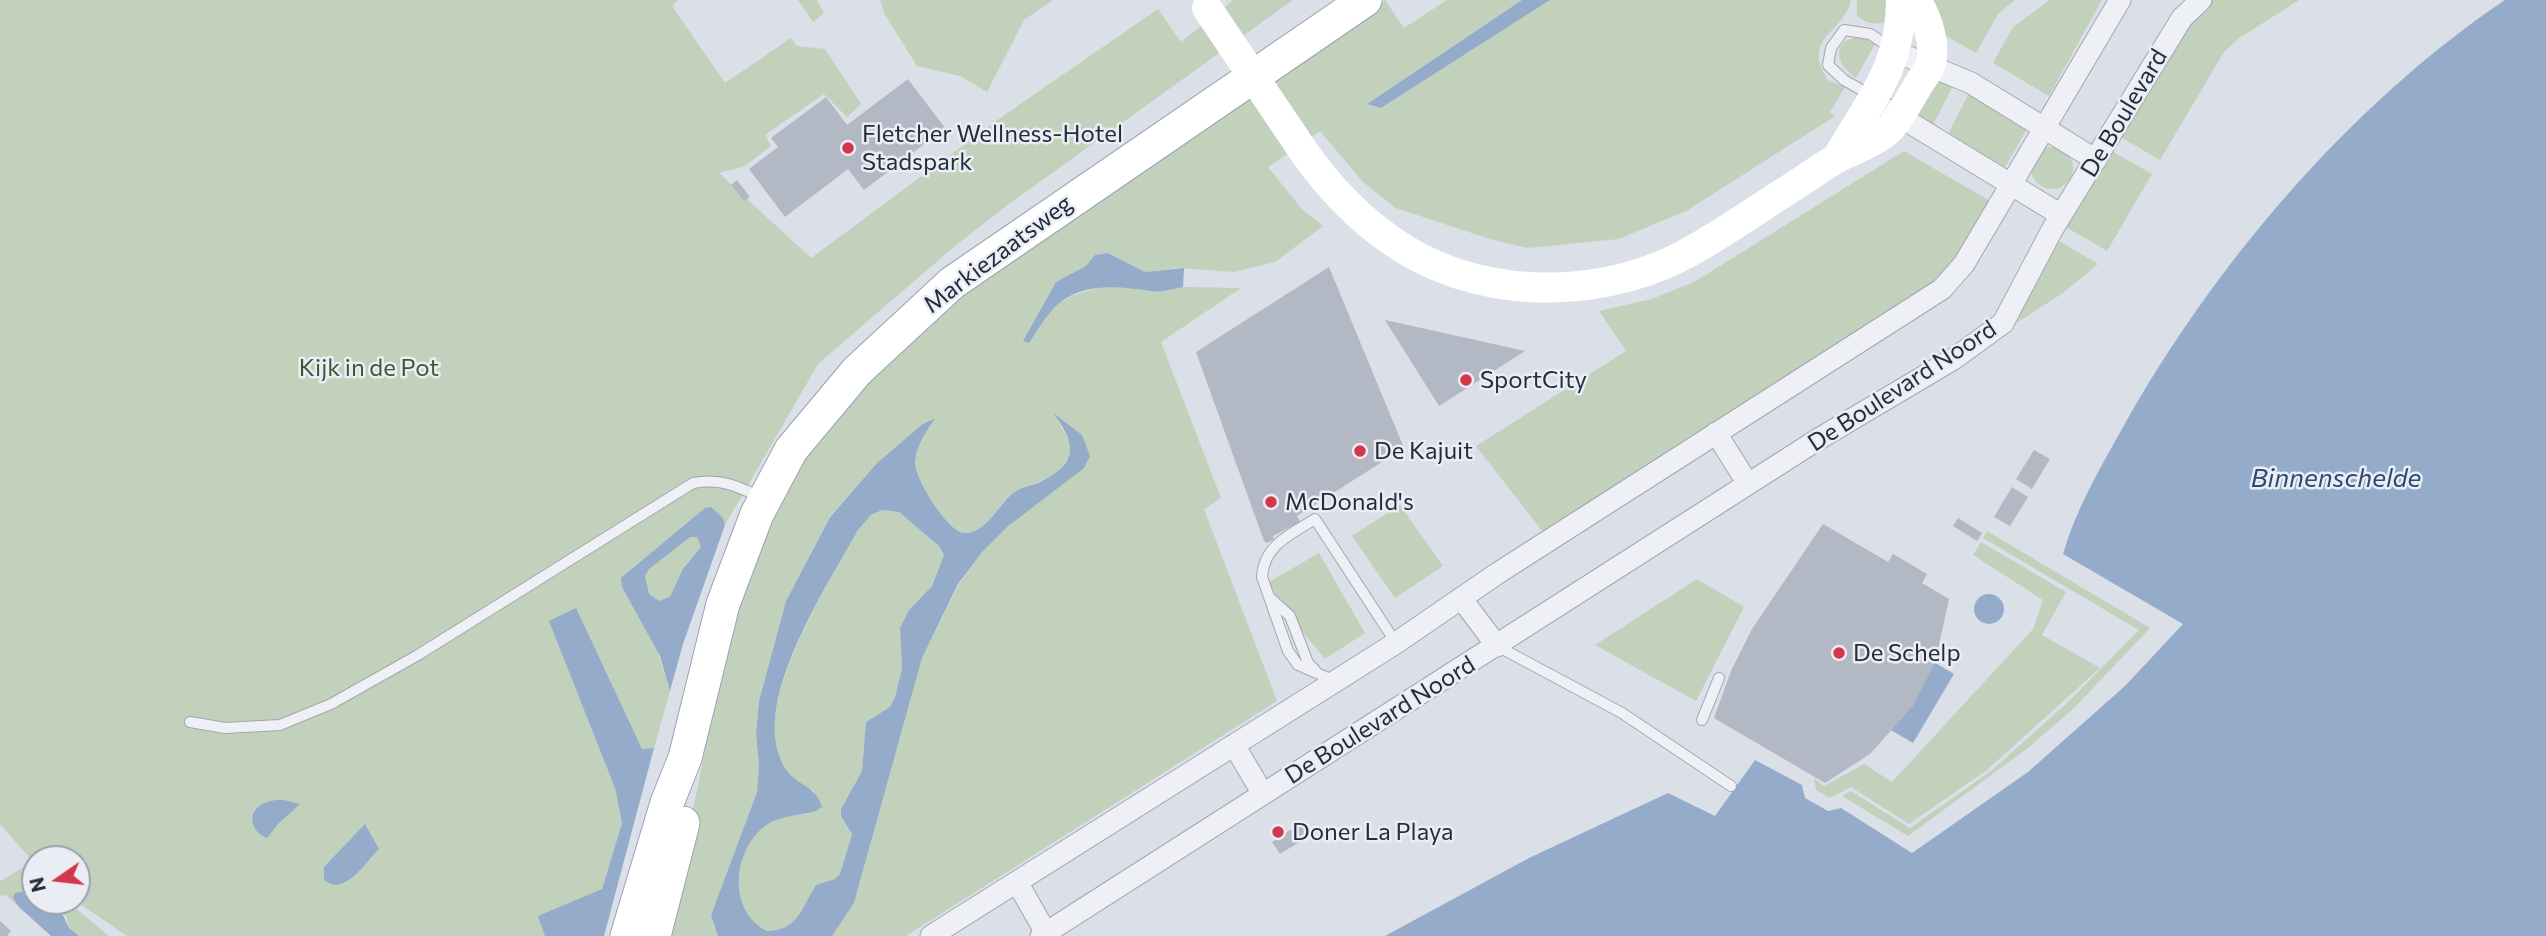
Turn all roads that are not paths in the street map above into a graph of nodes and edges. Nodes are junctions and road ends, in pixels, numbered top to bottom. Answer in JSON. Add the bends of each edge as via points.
{"nodes":[{"id":1,"x":1365,"y":0,"type":"edge"},
{"id":2,"x":1901,"y":0,"type":"edge"},
{"id":3,"x":1916,"y":0,"type":"edge"},
{"id":4,"x":2120,"y":0,"type":"edge"},
{"id":5,"x":2201,"y":0,"type":"edge"},
{"id":6,"x":1204,"y":4,"type":"edge"},
{"id":7,"x":1897,"y":52,"type":"junction"},
{"id":8,"x":1930,"y":65,"type":"junction"},
{"id":9,"x":1874,"y":97,"type":"junction"},
{"id":10,"x":1899,"y":118,"type":"junction"},
{"id":11,"x":2046,"y":127,"type":"junction"},
{"id":12,"x":1837,"y":159,"type":"junction"},
{"id":13,"x":2096,"y":160,"type":"junction"},
{"id":14,"x":2005,"y":192,"type":"junction"},
{"id":15,"x":2057,"y":223,"type":"junction"},
{"id":16,"x":1716,"y":433,"type":"junction"},
{"id":17,"x":1748,"y":484,"type":"junction"},
{"id":18,"x":764,"y":500,"type":"junction"},
{"id":19,"x":1461,"y":598,"type":"junction"},
{"id":20,"x":1396,"y":643,"type":"junction"},
{"id":21,"x":1497,"y":646,"type":"junction"},
{"id":22,"x":1326,"y":676,"type":"junction"},
{"id":23,"x":1719,"y":678,"type":"dead end"},
{"id":24,"x":1702,"y":720,"type":"dead end"},
{"id":25,"x":190,"y":722,"type":"dead end"},
{"id":26,"x":1234,"y":745,"type":"junction"},
{"id":27,"x":685,"y":758,"type":"junction"},
{"id":28,"x":1731,"y":786,"type":"dead end"},
{"id":29,"x":1263,"y":794,"type":"junction"},
{"id":30,"x":1017,"y":882,"type":"junction"},
{"id":31,"x":1044,"y":934,"type":"edge"},
{"id":32,"x":627,"y":936,"type":"edge"},
{"id":33,"x":654,"y":936,"type":"edge"},
{"id":34,"x":931,"y":936,"type":"edge"}],
"edges":[{"from":1,"to":18,"type":"main road","name":"Markiezaatsweg","via":[[952,283],[857,371],[791,450]]},
{"from":2,"to":7,"type":"street"},
{"from":3,"to":8,"type":"street","via":[[1930,37]]},
{"from":4,"to":11,"type":"street"},
{"from":5,"to":13,"type":"street","name":"De Boulevard","via":[[2182,18]]},
{"from":6,"to":12,"type":"street","bridge":true,"via":[[1304,152],[1341,198],[1390,240],[1425,260],[1476,278],[1525,287],[1577,287],[1626,278],[1681,256]]},
{"from":7,"to":8,"type":"street"},
{"from":7,"to":9,"type":"street"},
{"from":7,"to":9,"type":"lane","via":[[1870,34],[1844,30],[1831,48],[1828,65]]},
{"from":8,"to":10,"type":"street"},
{"from":8,"to":11,"type":"street"},
{"from":9,"to":10,"type":"street"},
{"from":9,"to":12,"type":"street"},
{"from":10,"to":12,"type":"street","via":[[1886,132]]},
{"from":10,"to":14,"type":"street"},
{"from":11,"to":13,"type":"street"},
{"from":11,"to":14,"type":"street"},
{"from":13,"to":15,"type":"street","name":"De Boulevard"},
{"from":14,"to":15,"type":"street"},
{"from":14,"to":16,"type":"street","via":[[1964,264],[1942,289]]},
{"from":15,"to":17,"type":"street","name":"De Boulevard Noord","via":[[2003,323],[1955,358]]},
{"from":16,"to":17,"type":"street"},
{"from":16,"to":19,"type":"street"},
{"from":17,"to":21,"type":"street","name":"De Boulevard Noord"},
{"from":18,"to":25,"type":"lane","via":[[732,484],[693,483],[418,655],[331,704],[280,724],[225,728]]},
{"from":18,"to":27,"type":"main road","name":"Markiezaatsweg","via":[[723,604]]},
{"from":19,"to":20,"type":"street"},
{"from":19,"to":21,"type":"street","name":"De Boulevard Noord"},
{"from":20,"to":22,"type":"street"},
{"from":20,"to":22,"type":"lane","via":[[1315,519],[1270,551],[1262,577],[1288,652],[1298,665]]},
{"from":21,"to":28,"type":"lane","via":[[1622,713]]},
{"from":21,"to":29,"type":"street","name":"De Boulevard Noord"},
{"from":22,"to":26,"type":"street"},
{"from":23,"to":24,"type":"lane"},
{"from":26,"to":29,"type":"street","name":"De Boulevard Noord"},
{"from":26,"to":30,"type":"street"},
{"from":27,"to":32,"type":"main road","name":"Markiezaatsweg"},
{"from":27,"to":33,"type":"main road","name":"Markiezaatsweg","via":[[687,810]]},
{"from":29,"to":31,"type":"street","name":"De Boulevard Noord"},
{"from":30,"to":31,"type":"street","name":"De Boulevard Noord"},
{"from":30,"to":34,"type":"street"}]}
